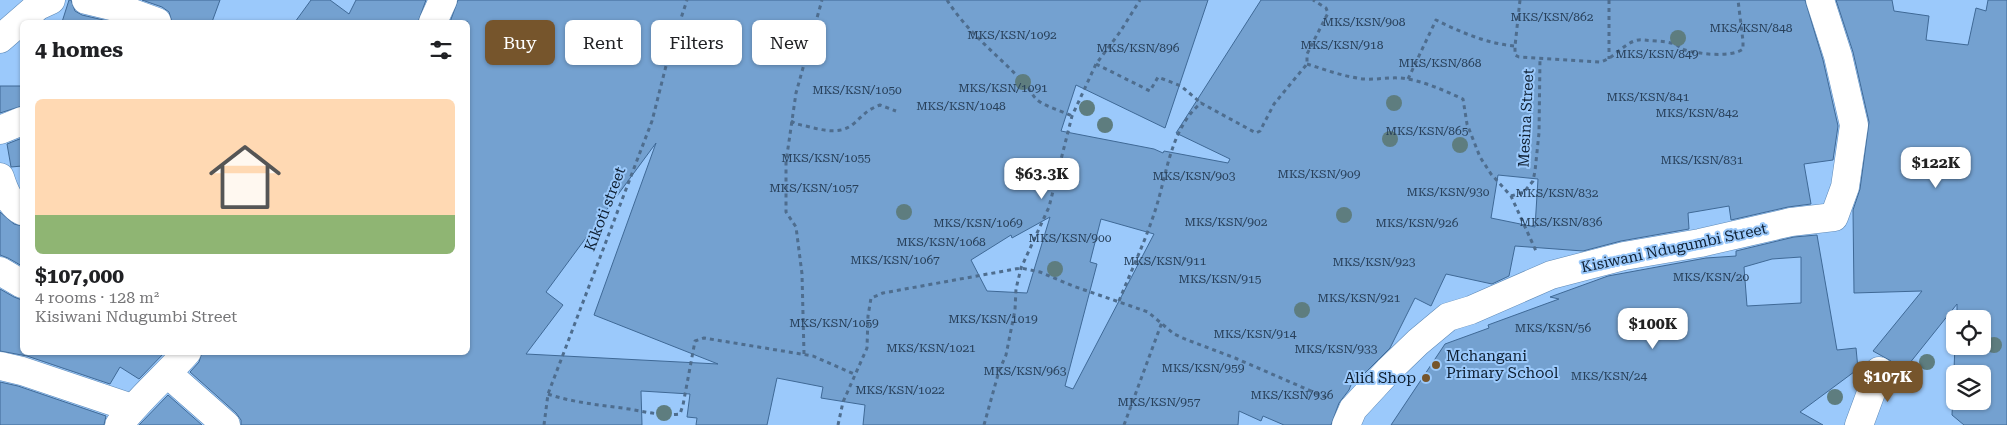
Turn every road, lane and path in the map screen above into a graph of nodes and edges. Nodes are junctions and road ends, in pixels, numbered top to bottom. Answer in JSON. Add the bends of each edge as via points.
{"nodes":[{"id":1,"x":51,"y":0,"type":"edge"},
{"id":2,"x":86,"y":0,"type":"edge"},
{"id":3,"x":444,"y":0,"type":"edge"},
{"id":4,"x":687,"y":0,"type":"edge"},
{"id":5,"x":822,"y":0,"type":"edge"},
{"id":6,"x":947,"y":0,"type":"edge"},
{"id":7,"x":1140,"y":0,"type":"edge"},
{"id":8,"x":1313,"y":0,"type":"edge"},
{"id":9,"x":1520,"y":0,"type":"edge"},
{"id":10,"x":1609,"y":0,"type":"edge"},
{"id":11,"x":1738,"y":0,"type":"edge"},
{"id":12,"x":1820,"y":0,"type":"edge"},
{"id":13,"x":26,"y":20,"type":"edge"},
{"id":14,"x":151,"y":20,"type":"edge"},
{"id":15,"x":434,"y":20,"type":"edge"},
{"id":16,"x":1515,"y":46,"type":"junction"},
{"id":17,"x":1540,"y":58,"type":"junction"},
{"id":18,"x":1609,"y":60,"type":"junction"},
{"id":19,"x":1096,"y":64,"type":"junction"},
{"id":20,"x":1307,"y":64,"type":"junction"},
{"id":21,"x":1408,"y":79,"type":"junction"},
{"id":22,"x":1201,"y":103,"type":"junction"},
{"id":23,"x":896,"y":111,"type":"dead end"},
{"id":24,"x":1072,"y":116,"type":"junction"},
{"id":25,"x":791,"y":121,"type":"junction"},
{"id":26,"x":20,"y":122,"type":"edge"},
{"id":27,"x":0,"y":130,"type":"edge"},
{"id":28,"x":0,"y":177,"type":"edge"},
{"id":29,"x":1511,"y":196,"type":"junction"},
{"id":30,"x":20,"y":210,"type":"edge"},
{"id":31,"x":1021,"y":268,"type":"junction"},
{"id":32,"x":0,"y":271,"type":"edge"},
{"id":33,"x":1551,"y":275,"type":"junction"},
{"id":34,"x":20,"y":283,"type":"edge"},
{"id":35,"x":1119,"y":301,"type":"junction"},
{"id":36,"x":1162,"y":322,"type":"junction"},
{"id":37,"x":804,"y":354,"type":"junction"},
{"id":38,"x":184,"y":355,"type":"edge"},
{"id":39,"x":0,"y":366,"type":"edge"},
{"id":40,"x":1879,"y":371,"type":"dead end"},
{"id":41,"x":168,"y":374,"type":"junction"},
{"id":42,"x":854,"y":374,"type":"junction"},
{"id":43,"x":548,"y":394,"type":"junction"},
{"id":44,"x":126,"y":416,"type":"edge"},
{"id":45,"x":1350,"y":417,"type":"edge"},
{"id":46,"x":226,"y":425,"type":"edge"},
{"id":47,"x":544,"y":425,"type":"edge"},
{"id":48,"x":838,"y":425,"type":"edge"},
{"id":49,"x":984,"y":425,"type":"edge"},
{"id":50,"x":1124,"y":425,"type":"edge"},
{"id":51,"x":1859,"y":425,"type":"edge"}],
"edges":[{"from":1,"to":13,"type":"street","via":[[38,6]]},
{"from":2,"to":14,"type":"street"},
{"from":3,"to":15,"type":"street"},
{"from":4,"to":43,"type":"path","name":"Kikoti street","via":[[652,121]]},
{"from":5,"to":25,"type":"path"},
{"from":6,"to":24,"type":"path","via":[[970,30],[1026,84],[1033,96],[1041,103]]},
{"from":7,"to":19,"type":"path"},
{"from":8,"to":20,"type":"path","via":[[1328,13],[1307,54]]},
{"from":9,"to":16,"type":"path"},
{"from":10,"to":18,"type":"path"},
{"from":11,"to":18,"type":"path","via":[[1743,41],[1743,49],[1739,52],[1700,53],[1682,50],[1676,44],[1642,39],[1634,41]]},
{"from":12,"to":33,"type":"street","name":"Kisiwani Ndugumbi Street","via":[[1838,56],[1854,125],[1844,187],[1834,217],[1791,222],[1624,256]]},
{"from":16,"to":17,"type":"path","name":"Mesina Street","via":[[1516,55],[1520,57]]},
{"from":16,"to":21,"type":"path","via":[[1470,35],[1436,20]]},
{"from":17,"to":18,"type":"path","name":"Mesina Street"},
{"from":17,"to":29,"type":"path","name":"Mesina Street","via":[[1539,133],[1533,181],[1524,192]]},
{"from":19,"to":22,"type":"path","via":[[1150,91],[1158,76],[1181,86]]},
{"from":19,"to":24,"type":"path"},
{"from":20,"to":21,"type":"path","via":[[1366,79]]},
{"from":20,"to":22,"type":"path","via":[[1274,104],[1260,132],[1256,133]]},
{"from":21,"to":29,"type":"path","via":[[1463,99],[1467,124],[1480,158]]},
{"from":22,"to":35,"type":"path","via":[[1187,117],[1172,148],[1156,210]]},
{"from":23,"to":25,"type":"path","via":[[880,105],[868,109],[841,131]]},
{"from":24,"to":31,"type":"path","via":[[1050,207]]},
{"from":25,"to":37,"type":"path","via":[[786,162],[786,212],[796,227],[802,274]]},
{"from":26,"to":27,"type":"street"},
{"from":28,"to":30,"type":"street","via":[[4,190]]},
{"from":29,"to":33,"type":"path","via":[[1533,247]]},
{"from":31,"to":35,"type":"path"},
{"from":31,"to":42,"type":"path","via":[[883,292],[871,298],[867,348]]},
{"from":31,"to":49,"type":"path","via":[[1006,355]]},
{"from":32,"to":34,"type":"street"},
{"from":33,"to":45,"type":"street","name":"Kisiwani Ndugumbi Street","via":[[1448,317],[1388,370]]},
{"from":35,"to":36,"type":"path","via":[[1148,312]]},
{"from":36,"to":45,"type":"path","via":[[1174,334],[1235,358]]},
{"from":36,"to":50,"type":"path"},
{"from":37,"to":42,"type":"path"},
{"from":37,"to":43,"type":"path","via":[[704,338],[695,341],[680,414],[565,400]]},
{"from":38,"to":41,"type":"street"},
{"from":39,"to":44,"type":"street","via":[[22,371]]},
{"from":40,"to":51,"type":"street"},
{"from":41,"to":44,"type":"street"},
{"from":41,"to":46,"type":"street"},
{"from":42,"to":48,"type":"path"},
{"from":43,"to":47,"type":"path","name":"Kikoti street"}]}
